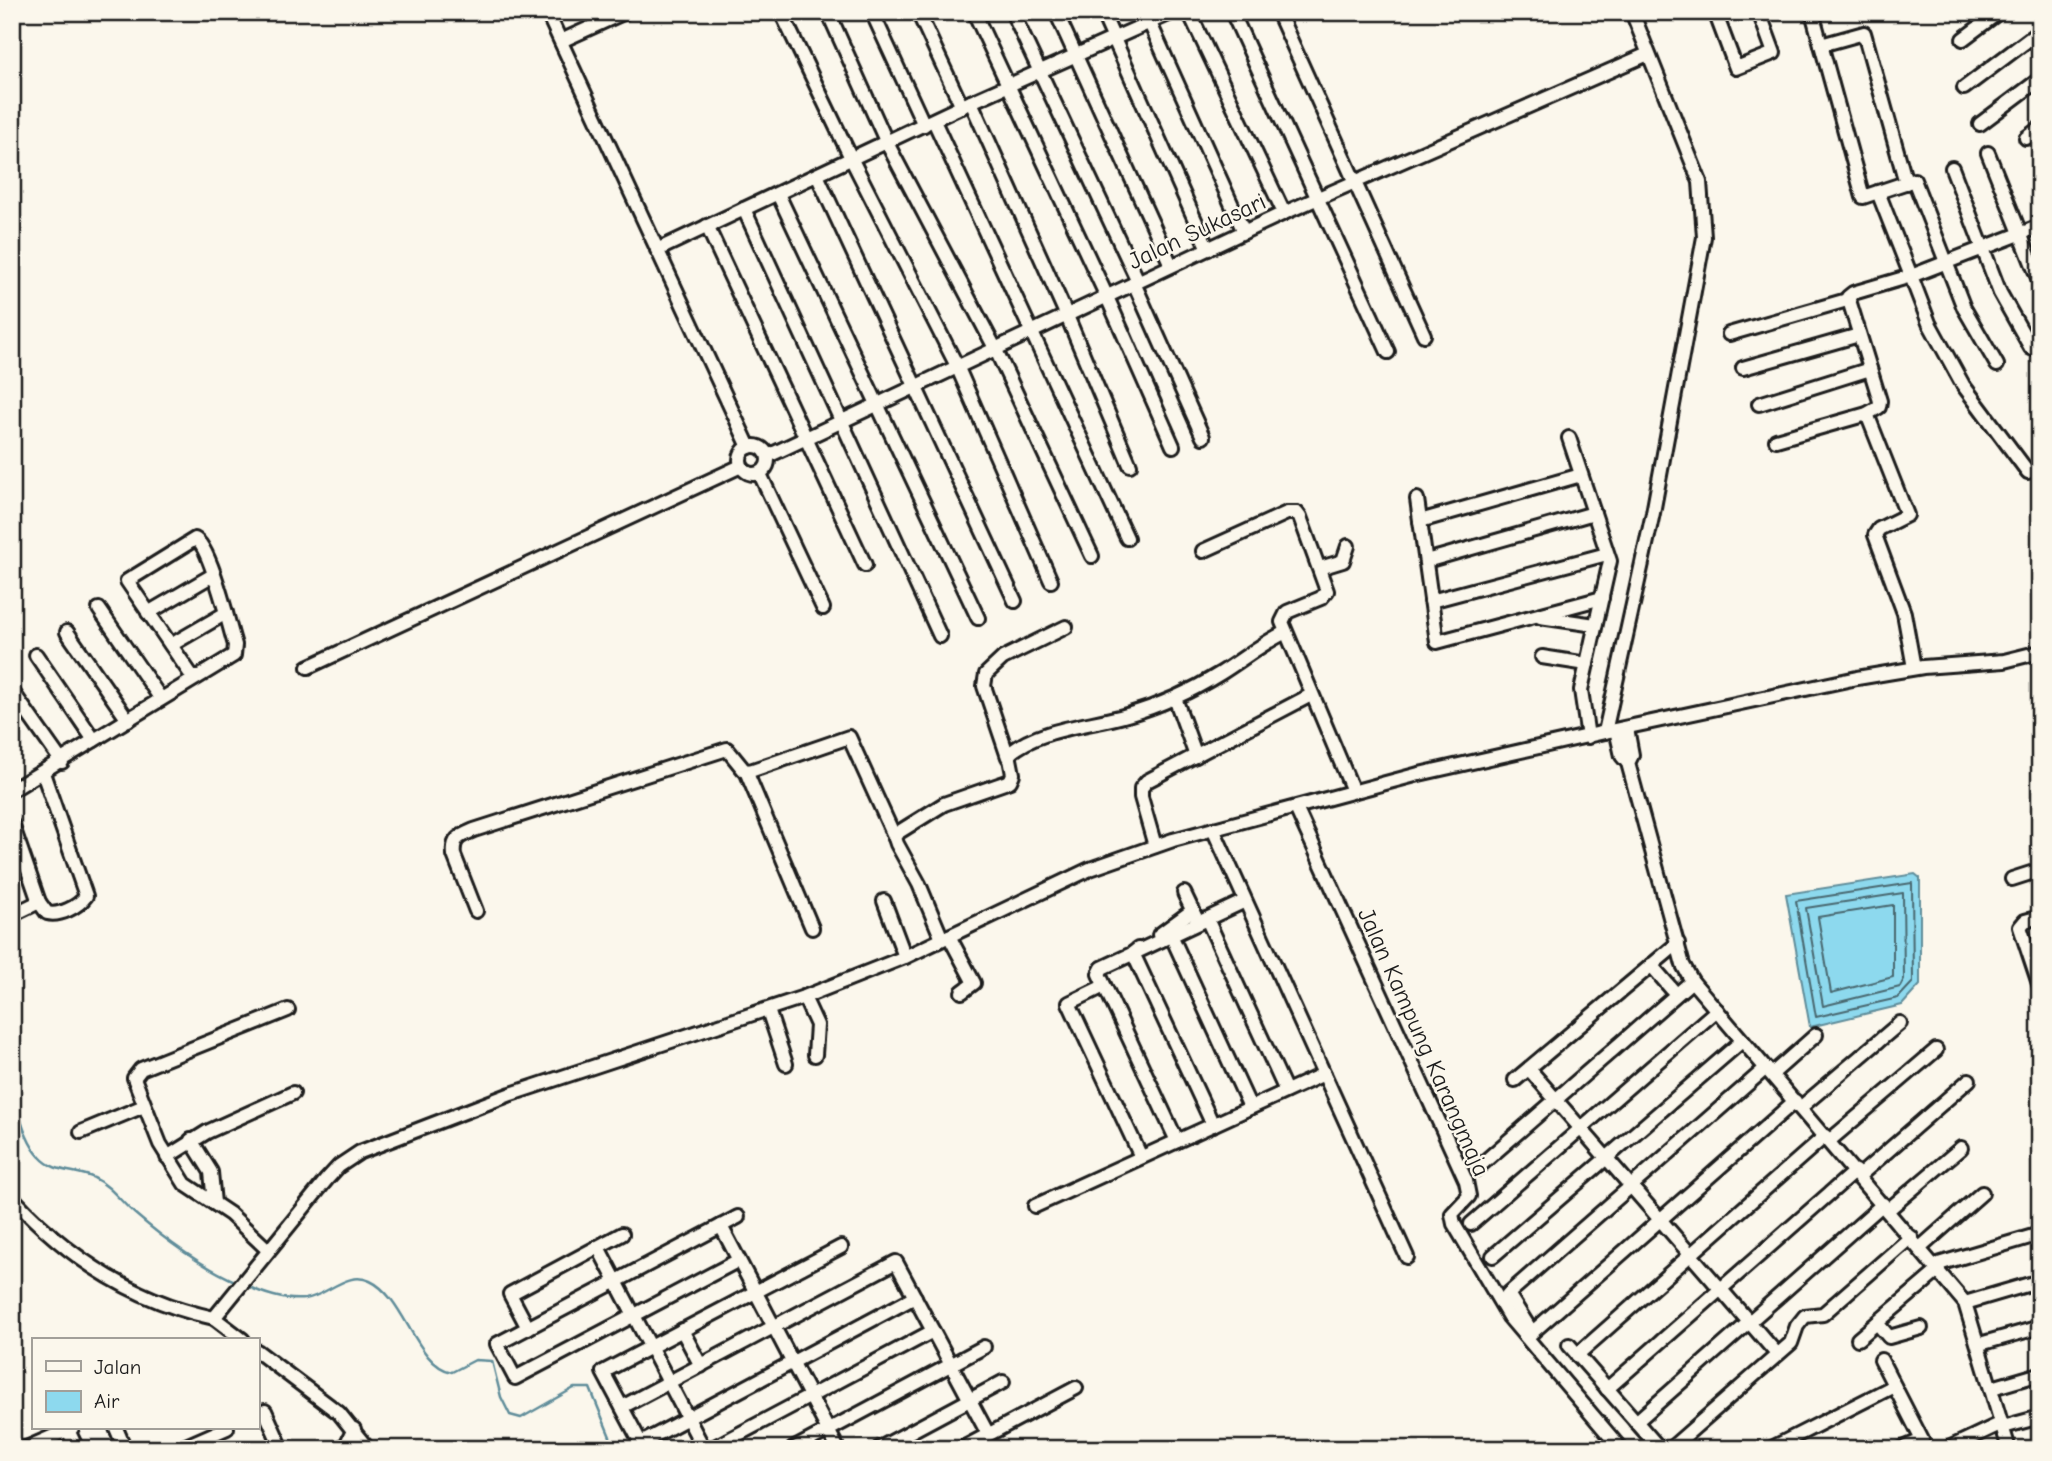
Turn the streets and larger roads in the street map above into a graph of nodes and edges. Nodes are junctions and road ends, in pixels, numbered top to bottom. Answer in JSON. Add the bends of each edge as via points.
{"nodes":[{"id":1,"x":547,"y":12,"type":"edge"},
{"id":2,"x":625,"y":12,"type":"edge"},
{"id":3,"x":781,"y":12,"type":"edge"},
{"id":4,"x":828,"y":12,"type":"edge"},
{"id":5,"x":872,"y":12,"type":"edge"},
{"id":6,"x":918,"y":12,"type":"edge"},
{"id":7,"x":974,"y":12,"type":"edge"},
{"id":8,"x":1012,"y":12,"type":"edge"},
{"id":9,"x":1055,"y":12,"type":"edge"},
{"id":10,"x":1102,"y":12,"type":"edge"},
{"id":11,"x":1173,"y":12,"type":"edge"},
{"id":12,"x":1189,"y":12,"type":"edge"},
{"id":13,"x":1232,"y":12,"type":"edge"},
{"id":14,"x":1278,"y":12,"type":"edge"},
{"id":15,"x":1632,"y":12,"type":"edge"},
{"id":16,"x":1715,"y":12,"type":"edge"},
{"id":17,"x":1759,"y":12,"type":"edge"},
{"id":18,"x":1812,"y":12,"type":"edge"},
{"id":19,"x":1999,"y":12,"type":"edge"},
{"id":20,"x":2036,"y":12,"type":"edge"},
{"id":21,"x":2040,"y":17,"type":"edge"},
{"id":22,"x":1148,"y":18,"type":"edge"},
{"id":23,"x":2040,"y":31,"type":"edge"},
{"id":24,"x":1963,"y":39,"type":"dead end"},
{"id":25,"x":1115,"y":40,"type":"junction"},
{"id":26,"x":561,"y":41,"type":"junction"},
{"id":27,"x":1821,"y":45,"type":"junction"},
{"id":28,"x":1648,"y":54,"type":"junction"},
{"id":29,"x":1076,"y":57,"type":"junction"},
{"id":30,"x":1041,"y":72,"type":"junction"},
{"id":31,"x":2040,"y":79,"type":"edge"},
{"id":32,"x":1008,"y":88,"type":"junction"},
{"id":33,"x":1964,"y":88,"type":"dead end"},
{"id":34,"x":967,"y":105,"type":"junction"},
{"id":35,"x":929,"y":123,"type":"junction"},
{"id":36,"x":1980,"y":124,"type":"dead end"},
{"id":37,"x":2040,"y":128,"type":"edge"},
{"id":38,"x":2026,"y":138,"type":"dead end"},
{"id":39,"x":887,"y":143,"type":"junction"},
{"id":40,"x":1988,"y":153,"type":"dead end"},
{"id":41,"x":852,"y":160,"type":"junction"},
{"id":42,"x":1952,"y":168,"type":"dead end"},
{"id":43,"x":817,"y":175,"type":"junction"},
{"id":44,"x":1355,"y":182,"type":"junction"},
{"id":45,"x":1906,"y":183,"type":"junction"},
{"id":46,"x":1878,"y":192,"type":"junction"},
{"id":47,"x":778,"y":194,"type":"junction"},
{"id":48,"x":1318,"y":199,"type":"junction"},
{"id":49,"x":744,"y":209,"type":"junction"},
{"id":50,"x":1284,"y":213,"type":"junction"},
{"id":51,"x":707,"y":226,"type":"junction"},
{"id":52,"x":2040,"y":226,"type":"edge"},
{"id":53,"x":1244,"y":232,"type":"junction"},
{"id":54,"x":2020,"y":235,"type":"junction"},
{"id":55,"x":1984,"y":248,"type":"junction"},
{"id":56,"x":1208,"y":249,"type":"junction"},
{"id":57,"x":657,"y":250,"type":"junction"},
{"id":58,"x":1947,"y":263,"type":"junction"},
{"id":59,"x":1171,"y":265,"type":"junction"},
{"id":60,"x":1911,"y":276,"type":"junction"},
{"id":61,"x":1136,"y":282,"type":"junction"},
{"id":62,"x":2040,"y":283,"type":"edge"},
{"id":63,"x":1107,"y":297,"type":"junction"},
{"id":64,"x":1847,"y":300,"type":"junction"},
{"id":65,"x":1068,"y":316,"type":"junction"},
{"id":66,"x":1029,"y":331,"type":"junction"},
{"id":67,"x":1729,"y":334,"type":"dead end"},
{"id":68,"x":1424,"y":335,"type":"dead end"},
{"id":69,"x":1859,"y":335,"type":"junction"},
{"id":70,"x":995,"y":348,"type":"junction"},
{"id":71,"x":2031,"y":348,"type":"dead end"},
{"id":72,"x":1388,"y":352,"type":"dead end"},
{"id":73,"x":1997,"y":365,"type":"dead end"},
{"id":74,"x":957,"y":366,"type":"junction"},
{"id":75,"x":1743,"y":368,"type":"dead end"},
{"id":76,"x":1870,"y":369,"type":"junction"},
{"id":77,"x":914,"y":387,"type":"junction"},
{"id":78,"x":878,"y":404,"type":"junction"},
{"id":79,"x":1759,"y":404,"type":"dead end"},
{"id":80,"x":1867,"y":414,"type":"junction"},
{"id":81,"x":843,"y":420,"type":"junction"},
{"id":82,"x":1203,"y":437,"type":"dead end"},
{"id":83,"x":806,"y":438,"type":"junction"},
{"id":84,"x":1569,"y":438,"type":"dead end"},
{"id":85,"x":1776,"y":440,"type":"dead end"},
{"id":86,"x":1173,"y":446,"type":"dead end"},
{"id":87,"x":749,"y":447,"type":"junction"},
{"id":88,"x":768,"y":456,"type":"junction"},
{"id":89,"x":1129,"y":465,"type":"dead end"},
{"id":90,"x":740,"y":466,"type":"junction"},
{"id":91,"x":2028,"y":472,"type":"dead end"},
{"id":92,"x":760,"y":474,"type":"junction"},
{"id":93,"x":1581,"y":475,"type":"junction"},
{"id":94,"x":1417,"y":499,"type":"dead end"},
{"id":95,"x":1594,"y":513,"type":"junction"},
{"id":96,"x":1420,"y":521,"type":"junction"},
{"id":97,"x":1127,"y":538,"type":"dead end"},
{"id":98,"x":1348,"y":546,"type":"dead end"},
{"id":99,"x":1203,"y":551,"type":"dead end"},
{"id":100,"x":1607,"y":554,"type":"junction"},
{"id":101,"x":1092,"y":556,"type":"dead end"},
{"id":102,"x":1426,"y":561,"type":"junction"},
{"id":103,"x":865,"y":565,"type":"dead end"},
{"id":104,"x":1320,"y":568,"type":"junction"},
{"id":105,"x":214,"y":576,"type":"junction"},
{"id":106,"x":1051,"y":580,"type":"dead end"},
{"id":107,"x":1602,"y":598,"type":"junction"},
{"id":108,"x":1015,"y":601,"type":"dead end"},
{"id":109,"x":1431,"y":601,"type":"junction"},
{"id":110,"x":823,"y":608,"type":"dead end"},
{"id":111,"x":99,"y":609,"type":"dead end"},
{"id":112,"x":148,"y":613,"type":"junction"},
{"id":113,"x":226,"y":613,"type":"junction"},
{"id":114,"x":1533,"y":616,"type":"junction"},
{"id":115,"x":978,"y":618,"type":"dead end"},
{"id":116,"x":1595,"y":625,"type":"junction"},
{"id":117,"x":1066,"y":628,"type":"dead end"},
{"id":118,"x":67,"y":632,"type":"dead end"},
{"id":119,"x":1284,"y":633,"type":"junction"},
{"id":120,"x":940,"y":636,"type":"dead end"},
{"id":121,"x":171,"y":645,"type":"junction"},
{"id":122,"x":2040,"y":652,"type":"edge"},
{"id":123,"x":36,"y":655,"type":"dead end"},
{"id":124,"x":1542,"y":657,"type":"dead end"},
{"id":125,"x":1587,"y":664,"type":"junction"},
{"id":126,"x":307,"y":667,"type":"dead end"},
{"id":127,"x":1914,"y":668,"type":"junction"},
{"id":128,"x":194,"y":679,"type":"junction"},
{"id":129,"x":12,"y":691,"type":"edge"},
{"id":130,"x":1311,"y":695,"type":"junction"},
{"id":131,"x":1175,"y":698,"type":"junction"},
{"id":132,"x":161,"y":699,"type":"junction"},
{"id":133,"x":128,"y":720,"type":"junction"},
{"id":134,"x":1616,"y":730,"type":"junction"},
{"id":135,"x":1588,"y":737,"type":"junction"},
{"id":136,"x":94,"y":740,"type":"junction"},
{"id":137,"x":1196,"y":756,"type":"junction"},
{"id":138,"x":1008,"y":757,"type":"junction"},
{"id":139,"x":62,"y":762,"type":"junction"},
{"id":140,"x":747,"y":771,"type":"junction"},
{"id":141,"x":43,"y":773,"type":"junction"},
{"id":142,"x":12,"y":790,"type":"edge"},
{"id":143,"x":1353,"y":791,"type":"junction"},
{"id":144,"x":1296,"y":808,"type":"junction"},
{"id":145,"x":12,"y":824,"type":"edge"},
{"id":146,"x":1213,"y":829,"type":"junction"},
{"id":147,"x":895,"y":838,"type":"junction"},
{"id":148,"x":1155,"y":846,"type":"junction"},
{"id":149,"x":2040,"y":870,"type":"edge"},
{"id":150,"x":2011,"y":879,"type":"dead end"},
{"id":151,"x":1184,"y":893,"type":"dead end"},
{"id":152,"x":884,"y":901,"type":"dead end"},
{"id":153,"x":1245,"y":901,"type":"junction"},
{"id":154,"x":39,"y":902,"type":"junction"},
{"id":155,"x":476,"y":911,"type":"dead end"},
{"id":156,"x":12,"y":915,"type":"edge"},
{"id":157,"x":1199,"y":917,"type":"junction"},
{"id":158,"x":2040,"y":917,"type":"edge"},
{"id":159,"x":812,"y":928,"type":"dead end"},
{"id":160,"x":1171,"y":935,"type":"junction"},
{"id":161,"x":945,"y":937,"type":"junction"},
{"id":162,"x":1678,"y":943,"type":"junction"},
{"id":163,"x":1133,"y":953,"type":"junction"},
{"id":164,"x":905,"y":957,"type":"junction"},
{"id":165,"x":1651,"y":965,"type":"junction"},
{"id":166,"x":1692,"y":981,"type":"junction"},
{"id":167,"x":1104,"y":986,"type":"junction"},
{"id":168,"x":2040,"y":987,"type":"edge"},
{"id":169,"x":962,"y":992,"type":"dead end"},
{"id":170,"x":1676,"y":994,"type":"junction"},
{"id":171,"x":804,"y":997,"type":"junction"},
{"id":172,"x":288,"y":1010,"type":"dead end"},
{"id":173,"x":768,"y":1010,"type":"junction"},
{"id":174,"x":1717,"y":1010,"type":"junction"},
{"id":175,"x":1900,"y":1023,"type":"dead end"},
{"id":176,"x":1816,"y":1035,"type":"dead end"},
{"id":177,"x":1742,"y":1041,"type":"junction"},
{"id":178,"x":1936,"y":1051,"type":"dead end"},
{"id":179,"x":815,"y":1055,"type":"dead end"},
{"id":180,"x":786,"y":1064,"type":"dead end"},
{"id":181,"x":1529,"y":1069,"type":"junction"},
{"id":182,"x":1769,"y":1071,"type":"junction"},
{"id":183,"x":1324,"y":1074,"type":"junction"},
{"id":184,"x":1515,"y":1080,"type":"dead end"},
{"id":185,"x":1969,"y":1080,"type":"dead end"},
{"id":186,"x":1286,"y":1091,"type":"junction"},
{"id":187,"x":293,"y":1093,"type":"dead end"},
{"id":188,"x":1556,"y":1099,"type":"junction"},
{"id":189,"x":1798,"y":1105,"type":"junction"},
{"id":190,"x":144,"y":1106,"type":"junction"},
{"id":191,"x":1250,"y":1107,"type":"junction"},
{"id":192,"x":1213,"y":1125,"type":"junction"},
{"id":193,"x":1581,"y":1129,"type":"junction"},
{"id":194,"x":81,"y":1132,"type":"dead end"},
{"id":195,"x":1827,"y":1139,"type":"junction"},
{"id":196,"x":191,"y":1140,"type":"junction"},
{"id":197,"x":1177,"y":1141,"type":"junction"},
{"id":198,"x":1961,"y":1148,"type":"dead end"},
{"id":199,"x":167,"y":1157,"type":"junction"},
{"id":200,"x":1141,"y":1157,"type":"junction"},
{"id":201,"x":1606,"y":1158,"type":"junction"},
{"id":202,"x":1476,"y":1169,"type":"dead end"},
{"id":203,"x":1857,"y":1173,"type":"junction"},
{"id":204,"x":1631,"y":1186,"type":"junction"},
{"id":205,"x":1982,"y":1193,"type":"dead end"},
{"id":206,"x":12,"y":1197,"type":"edge"},
{"id":207,"x":214,"y":1203,"type":"junction"},
{"id":208,"x":1035,"y":1206,"type":"dead end"},
{"id":209,"x":1886,"y":1207,"type":"junction"},
{"id":210,"x":738,"y":1217,"type":"dead end"},
{"id":211,"x":1660,"y":1220,"type":"junction"},
{"id":212,"x":1471,"y":1224,"type":"dead end"},
{"id":213,"x":721,"y":1226,"type":"junction"},
{"id":214,"x":622,"y":1234,"type":"dead end"},
{"id":215,"x":2040,"y":1234,"type":"edge"},
{"id":216,"x":1911,"y":1237,"type":"junction"},
{"id":217,"x":598,"y":1247,"type":"junction"},
{"id":218,"x":841,"y":1247,"type":"dead end"},
{"id":219,"x":1920,"y":1248,"type":"junction"},
{"id":220,"x":267,"y":1249,"type":"junction"},
{"id":221,"x":1690,"y":1254,"type":"junction"},
{"id":222,"x":1493,"y":1256,"type":"dead end"},
{"id":223,"x":1407,"y":1257,"type":"dead end"},
{"id":224,"x":739,"y":1260,"type":"junction"},
{"id":225,"x":1937,"y":1268,"type":"junction"},
{"id":226,"x":2040,"y":1281,"type":"edge"},
{"id":227,"x":616,"y":1282,"type":"junction"},
{"id":228,"x":1720,"y":1288,"type":"junction"},
{"id":229,"x":756,"y":1292,"type":"junction"},
{"id":230,"x":915,"y":1297,"type":"junction"},
{"id":231,"x":1965,"y":1303,"type":"junction"},
{"id":232,"x":634,"y":1315,"type":"junction"},
{"id":233,"x":214,"y":1318,"type":"junction"},
{"id":234,"x":1749,"y":1320,"type":"junction"},
{"id":235,"x":1877,"y":1323,"type":"junction"},
{"id":236,"x":2040,"y":1326,"type":"edge"},
{"id":237,"x":774,"y":1327,"type":"junction"},
{"id":238,"x":528,"y":1328,"type":"junction"},
{"id":239,"x":1921,"y":1328,"type":"dead end"},
{"id":240,"x":682,"y":1330,"type":"junction"},
{"id":241,"x":933,"y":1331,"type":"junction"},
{"id":242,"x":1530,"y":1335,"type":"junction"},
{"id":243,"x":240,"y":1338,"type":"edge"},
{"id":244,"x":1858,"y":1339,"type":"dead end"},
{"id":245,"x":1980,"y":1344,"type":"junction"},
{"id":246,"x":650,"y":1347,"type":"junction"},
{"id":247,"x":984,"y":1347,"type":"dead end"},
{"id":248,"x":259,"y":1353,"type":"edge"},
{"id":249,"x":1777,"y":1354,"type":"junction"},
{"id":250,"x":1881,"y":1360,"type":"dead end"},
{"id":251,"x":793,"y":1363,"type":"junction"},
{"id":252,"x":951,"y":1365,"type":"junction"},
{"id":253,"x":701,"y":1366,"type":"junction"},
{"id":254,"x":2040,"y":1374,"type":"edge"},
{"id":255,"x":669,"y":1382,"type":"junction"},
{"id":256,"x":1003,"y":1382,"type":"dead end"},
{"id":257,"x":1894,"y":1386,"type":"junction"},
{"id":258,"x":1076,"y":1388,"type":"dead end"},
{"id":259,"x":1992,"y":1388,"type":"junction"},
{"id":260,"x":1607,"y":1389,"type":"junction"},
{"id":261,"x":811,"y":1396,"type":"junction"},
{"id":262,"x":970,"y":1400,"type":"junction"},
{"id":263,"x":622,"y":1407,"type":"junction"},
{"id":264,"x":259,"y":1414,"type":"edge"},
{"id":265,"x":2040,"y":1417,"type":"edge"},
{"id":266,"x":688,"y":1418,"type":"junction"},
{"id":267,"x":1636,"y":1422,"type":"junction"},
{"id":268,"x":2003,"y":1425,"type":"junction"},
{"id":269,"x":354,"y":1429,"type":"junction"},
{"id":270,"x":68,"y":1430,"type":"edge"},
{"id":271,"x":70,"y":1430,"type":"edge"},
{"id":272,"x":117,"y":1430,"type":"edge"},
{"id":273,"x":222,"y":1430,"type":"edge"},
{"id":274,"x":828,"y":1430,"type":"junction"},
{"id":275,"x":988,"y":1434,"type":"junction"},
{"id":276,"x":642,"y":1446,"type":"edge"},
{"id":277,"x":280,"y":1448,"type":"edge"},
{"id":278,"x":25,"y":1449,"type":"edge"},
{"id":279,"x":77,"y":1449,"type":"edge"},
{"id":280,"x":125,"y":1449,"type":"edge"},
{"id":281,"x":179,"y":1449,"type":"edge"},
{"id":282,"x":344,"y":1449,"type":"edge"},
{"id":283,"x":368,"y":1449,"type":"edge"},
{"id":284,"x":704,"y":1449,"type":"edge"},
{"id":285,"x":711,"y":1449,"type":"edge"},
{"id":286,"x":793,"y":1449,"type":"edge"},
{"id":287,"x":838,"y":1449,"type":"edge"},
{"id":288,"x":878,"y":1449,"type":"edge"},
{"id":289,"x":961,"y":1449,"type":"edge"},
{"id":290,"x":1621,"y":1449,"type":"edge"},
{"id":291,"x":1660,"y":1449,"type":"edge"},
{"id":292,"x":1670,"y":1449,"type":"edge"},
{"id":293,"x":1770,"y":1449,"type":"edge"},
{"id":294,"x":1901,"y":1449,"type":"edge"},
{"id":295,"x":1947,"y":1449,"type":"edge"},
{"id":296,"x":2009,"y":1449,"type":"edge"}],
"edges":[{"from":1,"to":26,"type":"street"},
{"from":2,"to":26,"type":"street"},
{"from":3,"to":41,"type":"street"},
{"from":4,"to":39,"type":"street"},
{"from":5,"to":35,"type":"street"},
{"from":6,"to":34,"type":"street"},
{"from":7,"to":32,"type":"street"},
{"from":8,"to":30,"type":"street"},
{"from":9,"to":29,"type":"street"},
{"from":10,"to":25,"type":"street"},
{"from":11,"to":22,"type":"street"},
{"from":12,"to":50,"type":"street"},
{"from":13,"to":48,"type":"street"},
{"from":14,"to":44,"type":"street"},
{"from":15,"to":28,"type":"street"},
{"from":16,"to":17,"type":"street","via":[[1736,68],[1774,53]]},
{"from":18,"to":27,"type":"street"},
{"from":19,"to":24,"type":"street"},
{"from":20,"to":21,"type":"street"},
{"from":22,"to":25,"type":"street"},
{"from":22,"to":53,"type":"street"},
{"from":23,"to":33,"type":"street"},
{"from":25,"to":29,"type":"street"},
{"from":25,"to":56,"type":"street"},
{"from":26,"to":57,"type":"street"},
{"from":27,"to":45,"type":"street","via":[[1864,33]]},
{"from":27,"to":46,"type":"street","via":[[1863,197]]},
{"from":28,"to":44,"type":"street","name":"Jalan Sukasari"},
{"from":28,"to":134,"type":"street","via":[[1700,182],[1704,237]]},
{"from":29,"to":30,"type":"street"},
{"from":29,"to":59,"type":"street"},
{"from":30,"to":32,"type":"street"},
{"from":30,"to":61,"type":"street"},
{"from":31,"to":36,"type":"street"},
{"from":32,"to":34,"type":"street"},
{"from":32,"to":63,"type":"street"},
{"from":34,"to":35,"type":"street"},
{"from":34,"to":65,"type":"street"},
{"from":35,"to":39,"type":"street"},
{"from":35,"to":66,"type":"street"},
{"from":37,"to":38,"type":"street"},
{"from":39,"to":41,"type":"street"},
{"from":39,"to":70,"type":"street"},
{"from":40,"to":54,"type":"street"},
{"from":41,"to":43,"type":"street"},
{"from":41,"to":74,"type":"street"},
{"from":42,"to":55,"type":"street"},
{"from":43,"to":47,"type":"street"},
{"from":43,"to":77,"type":"street"},
{"from":44,"to":48,"type":"street","name":"Jalan Sukasari"},
{"from":44,"to":68,"type":"street"},
{"from":45,"to":46,"type":"street"},
{"from":45,"to":58,"type":"street","via":[[1914,180]]},
{"from":46,"to":60,"type":"street"},
{"from":47,"to":49,"type":"street"},
{"from":47,"to":78,"type":"street"},
{"from":48,"to":50,"type":"street","name":"Jalan Sukasari"},
{"from":48,"to":72,"type":"street"},
{"from":49,"to":51,"type":"street"},
{"from":49,"to":81,"type":"street"},
{"from":50,"to":53,"type":"street","name":"Jalan Sukasari"},
{"from":51,"to":57,"type":"street"},
{"from":51,"to":83,"type":"street"},
{"from":52,"to":54,"type":"street"},
{"from":53,"to":56,"type":"street","name":"Jalan Sukasari"},
{"from":54,"to":55,"type":"street"},
{"from":54,"to":62,"type":"street"},
{"from":55,"to":58,"type":"street"},
{"from":55,"to":71,"type":"street","via":[[2000,293]]},
{"from":56,"to":59,"type":"street","name":"Jalan Sukasari"},
{"from":57,"to":87,"type":"street"},
{"from":58,"to":60,"type":"street"},
{"from":58,"to":73,"type":"street","via":[[1964,308]]},
{"from":59,"to":61,"type":"street","name":"Jalan Sukasari"},
{"from":60,"to":64,"type":"street","via":[[1853,293]]},
{"from":60,"to":91,"type":"street","via":[[1929,323],[1962,385]]},
{"from":61,"to":63,"type":"street","name":"Jalan Sukasari"},
{"from":61,"to":82,"type":"street"},
{"from":63,"to":65,"type":"street","name":"Jalan Sukasari"},
{"from":63,"to":86,"type":"street"},
{"from":64,"to":67,"type":"street"},
{"from":64,"to":69,"type":"street"},
{"from":65,"to":66,"type":"street","name":"Jalan Sukasari"},
{"from":65,"to":89,"type":"street"},
{"from":66,"to":70,"type":"street","name":"Jalan Sukasari"},
{"from":66,"to":97,"type":"street"},
{"from":69,"to":75,"type":"street"},
{"from":69,"to":76,"type":"street"},
{"from":70,"to":74,"type":"street","name":"Jalan Sukasari"},
{"from":70,"to":101,"type":"street"},
{"from":74,"to":77,"type":"street","name":"Jalan Sukasari"},
{"from":74,"to":106,"type":"street"},
{"from":76,"to":79,"type":"street"},
{"from":76,"to":80,"type":"street","via":[[1880,401],[1879,407]]},
{"from":77,"to":78,"type":"street","name":"Jalan Sukasari"},
{"from":77,"to":108,"type":"street"},
{"from":78,"to":81,"type":"street","name":"Jalan Sukasari"},
{"from":78,"to":115,"type":"street"},
{"from":80,"to":85,"type":"street"},
{"from":80,"to":127,"type":"street","via":[[1906,516],[1875,535],[1904,613]]},
{"from":81,"to":83,"type":"street","name":"Jalan Sukasari"},
{"from":81,"to":120,"type":"street"},
{"from":83,"to":88,"type":"street","name":"Jalan Sukasari"},
{"from":83,"to":103,"type":"street"},
{"from":84,"to":93,"type":"street"},
{"from":87,"to":88,"type":"street","via":[[762,449]]},
{"from":87,"to":90,"type":"street","via":[[740,457]]},
{"from":88,"to":92,"type":"street"},
{"from":90,"to":92,"type":"street","via":[[751,475]]},
{"from":90,"to":126,"type":"street"},
{"from":92,"to":110,"type":"street"},
{"from":93,"to":95,"type":"street"},
{"from":93,"to":96,"type":"street"},
{"from":94,"to":96,"type":"street"},
{"from":95,"to":100,"type":"street"},
{"from":95,"to":102,"type":"street"},
{"from":96,"to":102,"type":"street"},
{"from":98,"to":104,"type":"street","via":[[1343,561]]},
{"from":99,"to":104,"type":"street","via":[[1287,513],[1297,513]]},
{"from":100,"to":107,"type":"street","via":[[1610,561]]},
{"from":100,"to":109,"type":"street"},
{"from":102,"to":109,"type":"street"},
{"from":104,"to":119,"type":"street","via":[[1326,593],[1284,614]]},
{"from":105,"to":112,"type":"street"},
{"from":105,"to":112,"type":"street","via":[[201,542],[195,539],[127,580]]},
{"from":105,"to":113,"type":"street"},
{"from":107,"to":114,"type":"street"},
{"from":107,"to":116,"type":"street"},
{"from":109,"to":114,"type":"street","via":[[1437,642]]},
{"from":111,"to":132,"type":"street"},
{"from":112,"to":121,"type":"street"},
{"from":113,"to":121,"type":"street"},
{"from":113,"to":128,"type":"street","via":[[235,653]]},
{"from":114,"to":116,"type":"street"},
{"from":116,"to":125,"type":"street"},
{"from":117,"to":138,"type":"street","via":[[1003,658],[986,674],[984,686]]},
{"from":118,"to":133,"type":"street"},
{"from":119,"to":130,"type":"street"},
{"from":119,"to":131,"type":"street"},
{"from":121,"to":128,"type":"street"},
{"from":122,"to":127,"type":"street","via":[[2004,661]]},
{"from":123,"to":136,"type":"street"},
{"from":124,"to":125,"type":"street"},
{"from":125,"to":135,"type":"street","via":[[1581,690]]},
{"from":127,"to":134,"type":"street"},
{"from":128,"to":132,"type":"street"},
{"from":129,"to":139,"type":"street"},
{"from":130,"to":137,"type":"street"},
{"from":130,"to":143,"type":"street"},
{"from":131,"to":137,"type":"street"},
{"from":131,"to":138,"type":"street","via":[[1038,738]]},
{"from":132,"to":133,"type":"street"},
{"from":133,"to":136,"type":"street"},
{"from":134,"to":135,"type":"street"},
{"from":134,"to":162,"type":"street"},
{"from":135,"to":143,"type":"street"},
{"from":136,"to":139,"type":"street"},
{"from":137,"to":148,"type":"street","via":[[1141,788]]},
{"from":138,"to":147,"type":"street","via":[[1013,774],[1010,781],[944,804]]},
{"from":139,"to":141,"type":"street"},
{"from":140,"to":147,"type":"street","via":[[849,737]]},
{"from":140,"to":155,"type":"street","via":[[727,749],[460,836],[453,842],[454,855]]},
{"from":140,"to":159,"type":"street"},
{"from":141,"to":142,"type":"street"},
{"from":141,"to":154,"type":"street","via":[[86,897],[54,915]]},
{"from":143,"to":144,"type":"street"},
{"from":144,"to":146,"type":"street"},
{"from":144,"to":242,"type":"street","name":"Jalan Kampung Karangmaja","via":[[1466,1181],[1469,1196],[1452,1220],[1509,1317]]},
{"from":145,"to":154,"type":"street"},
{"from":146,"to":148,"type":"street"},
{"from":146,"to":153,"type":"street"},
{"from":147,"to":161,"type":"street"},
{"from":148,"to":161,"type":"street","via":[[1090,869]]},
{"from":149,"to":150,"type":"street"},
{"from":151,"to":157,"type":"street"},
{"from":152,"to":164,"type":"street"},
{"from":153,"to":157,"type":"street"},
{"from":153,"to":183,"type":"street"},
{"from":154,"to":156,"type":"street"},
{"from":157,"to":160,"type":"street"},
{"from":157,"to":163,"type":"street"},
{"from":157,"to":186,"type":"street"},
{"from":158,"to":168,"type":"street","via":[[2020,927]]},
{"from":160,"to":163,"type":"street"},
{"from":160,"to":191,"type":"street"},
{"from":161,"to":164,"type":"street"},
{"from":161,"to":169,"type":"street","via":[[974,984]]},
{"from":162,"to":165,"type":"street"},
{"from":162,"to":166,"type":"street"},
{"from":163,"to":167,"type":"street","via":[[1102,968],[1098,974]]},
{"from":163,"to":192,"type":"street"},
{"from":164,"to":171,"type":"street"},
{"from":165,"to":170,"type":"street"},
{"from":165,"to":181,"type":"street"},
{"from":166,"to":170,"type":"street"},
{"from":166,"to":174,"type":"street"},
{"from":167,"to":197,"type":"street"},
{"from":167,"to":200,"type":"street","via":[[1069,1003]]},
{"from":170,"to":188,"type":"street"},
{"from":171,"to":173,"type":"street"},
{"from":171,"to":179,"type":"street","via":[[817,1026]]},
{"from":172,"to":190,"type":"street","via":[[141,1069],[134,1085]]},
{"from":173,"to":180,"type":"street"},
{"from":173,"to":220,"type":"street","via":[[512,1094],[360,1152],[339,1166]]},
{"from":174,"to":177,"type":"street"},
{"from":174,"to":193,"type":"street"},
{"from":175,"to":189,"type":"street"},
{"from":176,"to":182,"type":"street"},
{"from":177,"to":182,"type":"street"},
{"from":177,"to":201,"type":"street"},
{"from":178,"to":195,"type":"street"},
{"from":181,"to":184,"type":"street"},
{"from":181,"to":188,"type":"street"},
{"from":182,"to":189,"type":"street"},
{"from":182,"to":204,"type":"street"},
{"from":183,"to":186,"type":"street"},
{"from":183,"to":223,"type":"street"},
{"from":185,"to":203,"type":"street"},
{"from":186,"to":191,"type":"street"},
{"from":187,"to":196,"type":"street"},
{"from":188,"to":193,"type":"street"},
{"from":188,"to":202,"type":"street"},
{"from":189,"to":195,"type":"street"},
{"from":189,"to":211,"type":"street"},
{"from":190,"to":194,"type":"street"},
{"from":190,"to":199,"type":"street"},
{"from":191,"to":192,"type":"street"},
{"from":192,"to":197,"type":"street"},
{"from":193,"to":201,"type":"street"},
{"from":193,"to":212,"type":"street"},
{"from":195,"to":203,"type":"street"},
{"from":195,"to":221,"type":"street"},
{"from":196,"to":199,"type":"street"},
{"from":196,"to":207,"type":"street","via":[[211,1172]]},
{"from":197,"to":200,"type":"street"},
{"from":198,"to":209,"type":"street"},
{"from":199,"to":207,"type":"street","via":[[190,1189]]},
{"from":200,"to":208,"type":"street"},
{"from":201,"to":204,"type":"street"},
{"from":201,"to":222,"type":"street"},
{"from":203,"to":209,"type":"street"},
{"from":203,"to":228,"type":"street"},
{"from":204,"to":211,"type":"street"},
{"from":204,"to":242,"type":"street","via":[[1508,1294]]},
{"from":205,"to":219,"type":"street"},
{"from":206,"to":233,"type":"street","via":[[65,1247],[116,1282],[158,1303]]},
{"from":207,"to":220,"type":"street"},
{"from":209,"to":216,"type":"street"},
{"from":209,"to":234,"type":"street"},
{"from":210,"to":213,"type":"street"},
{"from":211,"to":221,"type":"street"},
{"from":211,"to":242,"type":"street"},
{"from":213,"to":224,"type":"street"},
{"from":213,"to":227,"type":"street"},
{"from":214,"to":217,"type":"street"},
{"from":215,"to":225,"type":"street"},
{"from":216,"to":219,"type":"street"},
{"from":216,"to":249,"type":"street","via":[[1823,1314],[1805,1316],[1791,1343]]},
{"from":217,"to":227,"type":"street"},
{"from":217,"to":238,"type":"street","via":[[510,1294]]},
{"from":218,"to":229,"type":"street"},
{"from":219,"to":225,"type":"street"},
{"from":220,"to":233,"type":"street"},
{"from":221,"to":228,"type":"street"},
{"from":221,"to":260,"type":"street","via":[[1573,1350]]},
{"from":224,"to":229,"type":"street"},
{"from":224,"to":232,"type":"street"},
{"from":225,"to":231,"type":"street"},
{"from":225,"to":235,"type":"street"},
{"from":226,"to":231,"type":"street"},
{"from":227,"to":232,"type":"street"},
{"from":227,"to":238,"type":"street"},
{"from":228,"to":234,"type":"street"},
{"from":228,"to":260,"type":"street"},
{"from":229,"to":237,"type":"street"},
{"from":229,"to":240,"type":"street"},
{"from":230,"to":237,"type":"street","via":[[897,1262]]},
{"from":230,"to":241,"type":"street"},
{"from":230,"to":251,"type":"street"},
{"from":231,"to":245,"type":"street"},
{"from":232,"to":238,"type":"street","via":[[515,1378],[497,1345]]},
{"from":232,"to":246,"type":"street"},
{"from":233,"to":243,"type":"street"},
{"from":234,"to":249,"type":"street"},
{"from":234,"to":267,"type":"street"},
{"from":235,"to":239,"type":"street","via":[[1889,1337]]},
{"from":235,"to":244,"type":"street"},
{"from":236,"to":245,"type":"street"},
{"from":237,"to":251,"type":"street"},
{"from":237,"to":253,"type":"street"},
{"from":240,"to":246,"type":"street"},
{"from":240,"to":253,"type":"street"},
{"from":241,"to":252,"type":"street"},
{"from":241,"to":261,"type":"street"},
{"from":242,"to":290,"type":"street","name":"Jalan Kampung Karangmaja"},
{"from":245,"to":259,"type":"street"},
{"from":246,"to":255,"type":"street"},
{"from":246,"to":263,"type":"street","via":[[603,1372]]},
{"from":247,"to":252,"type":"street"},
{"from":248,"to":269,"type":"street"},
{"from":249,"to":292,"type":"street"},
{"from":250,"to":257,"type":"street"},
{"from":251,"to":261,"type":"street"},
{"from":251,"to":266,"type":"street"},
{"from":252,"to":262,"type":"street"},
{"from":252,"to":274,"type":"street"},
{"from":253,"to":255,"type":"street"},
{"from":254,"to":259,"type":"street"},
{"from":255,"to":263,"type":"street"},
{"from":255,"to":266,"type":"street"},
{"from":256,"to":262,"type":"street"},
{"from":257,"to":293,"type":"street"},
{"from":257,"to":294,"type":"street","via":[[1922,1440]]},
{"from":258,"to":275,"type":"street"},
{"from":259,"to":268,"type":"street"},
{"from":260,"to":267,"type":"street"},
{"from":261,"to":274,"type":"street"},
{"from":261,"to":285,"type":"street"},
{"from":262,"to":275,"type":"street"},
{"from":262,"to":288,"type":"street"},
{"from":263,"to":276,"type":"street"},
{"from":264,"to":277,"type":"street","via":[[265,1411]]},
{"from":265,"to":268,"type":"street"},
{"from":266,"to":276,"type":"street"},
{"from":266,"to":284,"type":"street"},
{"from":267,"to":291,"type":"street"},
{"from":268,"to":295,"type":"street"},
{"from":268,"to":296,"type":"street"},
{"from":269,"to":282,"type":"street"},
{"from":269,"to":283,"type":"street"},
{"from":270,"to":278,"type":"street"},
{"from":271,"to":279,"type":"street"},
{"from":272,"to":280,"type":"street"},
{"from":273,"to":281,"type":"street"},
{"from":274,"to":286,"type":"street"},
{"from":274,"to":287,"type":"street"},
{"from":275,"to":289,"type":"street"}]}
